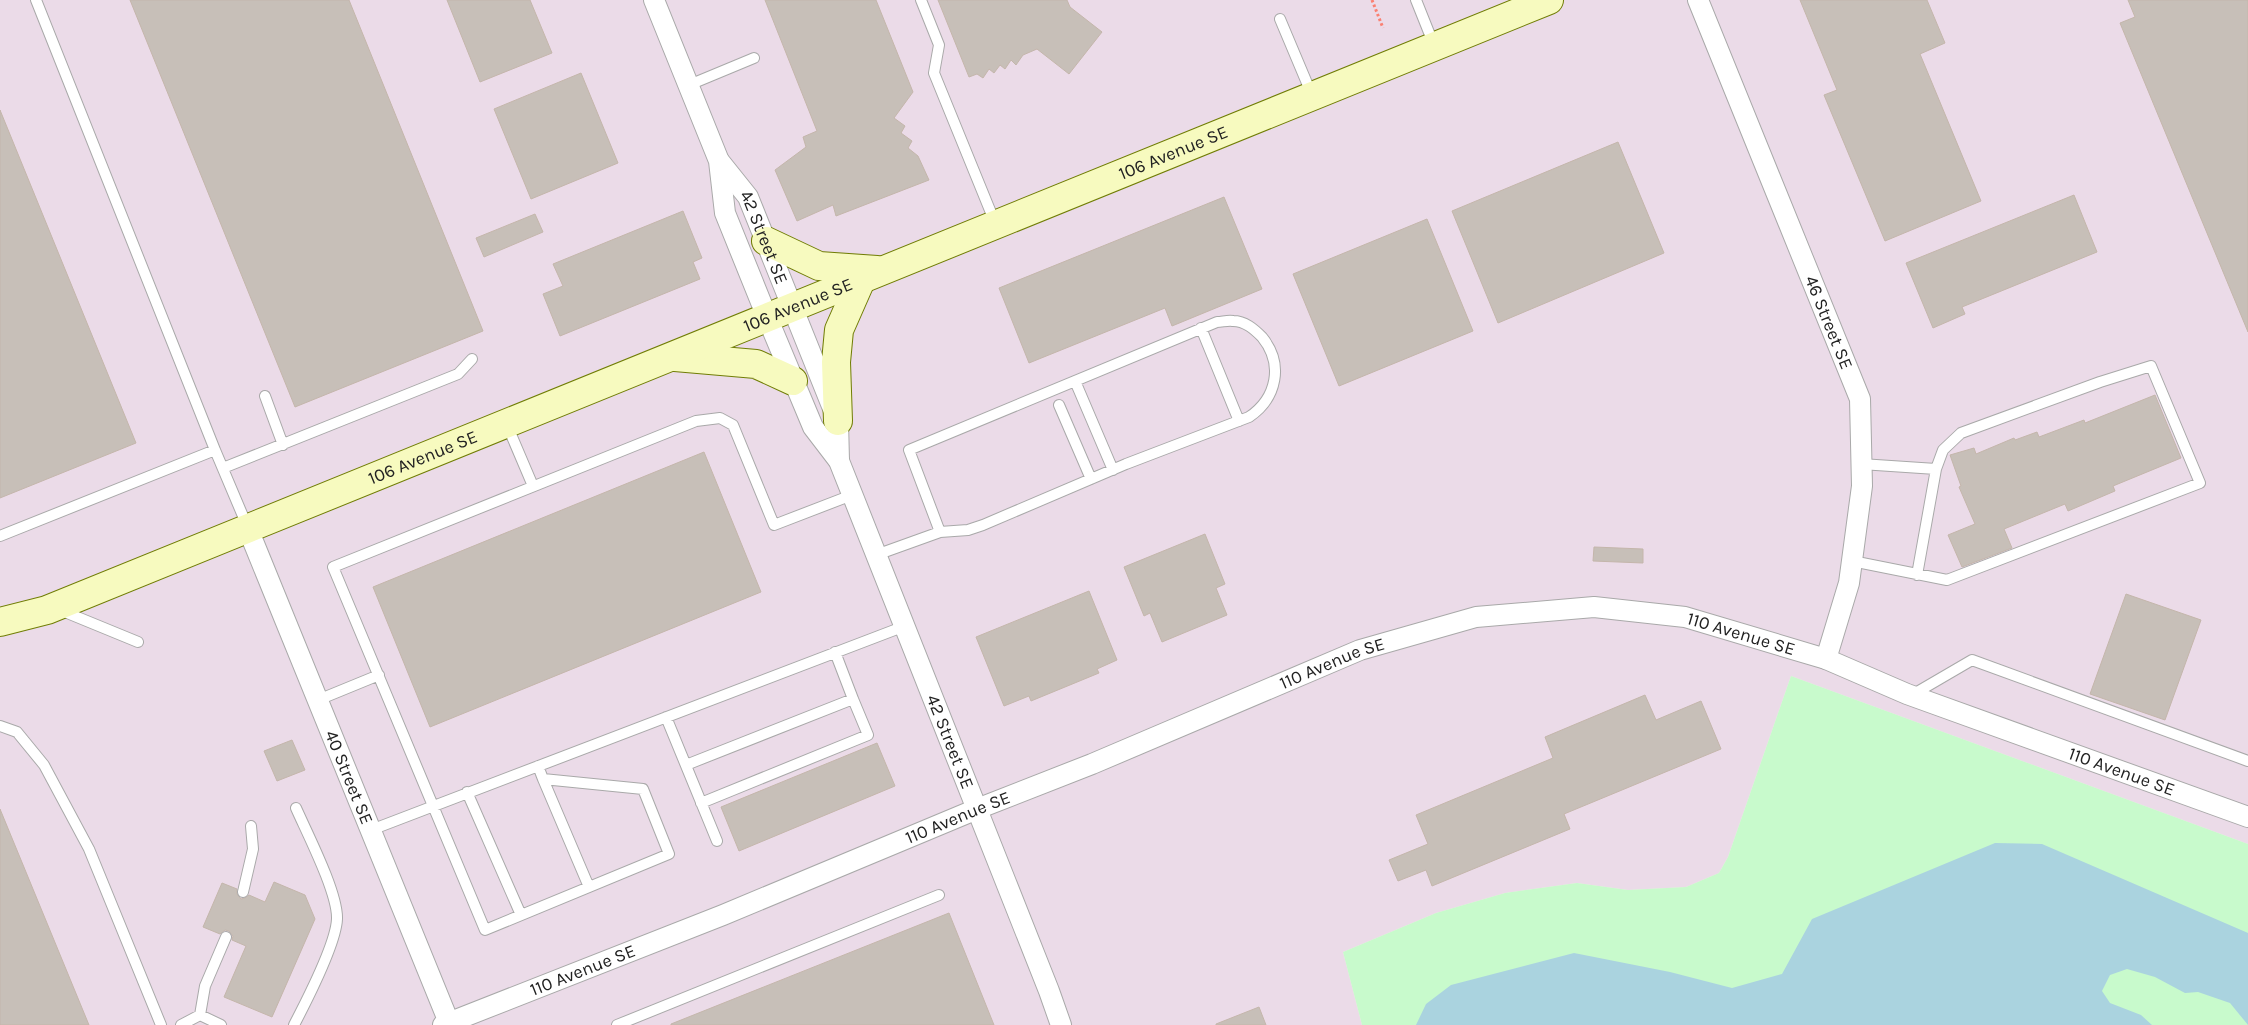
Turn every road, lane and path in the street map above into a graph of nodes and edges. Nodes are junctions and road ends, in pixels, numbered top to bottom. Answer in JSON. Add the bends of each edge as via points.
{"nodes":[{"id":1,"x":36,"y":0,"type":"edge"},
{"id":2,"x":654,"y":0,"type":"edge"},
{"id":3,"x":920,"y":0,"type":"edge"},
{"id":4,"x":1372,"y":0,"type":"edge"},
{"id":5,"x":1416,"y":0,"type":"edge"},
{"id":6,"x":1549,"y":0,"type":"edge"},
{"id":7,"x":1698,"y":0,"type":"edge"},
{"id":8,"x":1280,"y":19,"type":"dead end"},
{"id":9,"x":1383,"y":28,"type":"dead end"},
{"id":10,"x":1435,"y":46,"type":"junction"},
{"id":11,"x":754,"y":58,"type":"dead end"},
{"id":12,"x":689,"y":86,"type":"junction"},
{"id":13,"x":1312,"y":96,"type":"junction"},
{"id":14,"x":719,"y":161,"type":"junction"},
{"id":15,"x":996,"y":225,"type":"junction"},
{"id":16,"x":766,"y":241,"type":"junction"},
{"id":17,"x":872,"y":275,"type":"junction"},
{"id":18,"x":779,"y":312,"type":"junction"},
{"id":19,"x":1201,"y":328,"type":"junction"},
{"id":20,"x":671,"y":357,"type":"junction"},
{"id":21,"x":472,"y":359,"type":"dead end"},
{"id":22,"x":1075,"y":380,"type":"junction"},
{"id":23,"x":793,"y":382,"type":"junction"},
{"id":24,"x":265,"y":396,"type":"dead end"},
{"id":25,"x":1060,"y":405,"type":"dead end"},
{"id":26,"x":838,"y":421,"type":"junction"},
{"id":27,"x":1239,"y":421,"type":"junction"},
{"id":28,"x":507,"y":424,"type":"junction"},
{"id":29,"x":284,"y":445,"type":"junction"},
{"id":30,"x":214,"y":450,"type":"junction"},
{"id":31,"x":839,"y":461,"type":"junction"},
{"id":32,"x":1862,"y":464,"type":"junction"},
{"id":33,"x":222,"y":468,"type":"junction"},
{"id":34,"x":1936,"y":469,"type":"junction"},
{"id":35,"x":1113,"y":470,"type":"junction"},
{"id":36,"x":1091,"y":479,"type":"junction"},
{"id":37,"x":533,"y":486,"type":"junction"},
{"id":38,"x":852,"y":495,"type":"junction"},
{"id":39,"x":248,"y":529,"type":"junction"},
{"id":40,"x":940,"y":532,"type":"junction"},
{"id":41,"x":0,"y":536,"type":"edge"},
{"id":42,"x":876,"y":555,"type":"junction"},
{"id":43,"x":1852,"y":561,"type":"junction"},
{"id":44,"x":1917,"y":575,"type":"junction"},
{"id":45,"x":51,"y":609,"type":"junction"},
{"id":46,"x":0,"y":622,"type":"edge"},
{"id":47,"x":905,"y":626,"type":"junction"},
{"id":48,"x":0,"y":641,"type":"edge"},
{"id":49,"x":138,"y":642,"type":"dead end"},
{"id":50,"x":835,"y":652,"type":"junction"},
{"id":51,"x":1826,"y":658,"type":"junction"},
{"id":52,"x":379,"y":675,"type":"junction"},
{"id":53,"x":1911,"y":696,"type":"junction"},
{"id":54,"x":318,"y":700,"type":"junction"},
{"id":55,"x":853,"y":700,"type":"junction"},
{"id":56,"x":666,"y":716,"type":"junction"},
{"id":57,"x":0,"y":726,"type":"edge"},
{"id":58,"x":2248,"y":761,"type":"edge"},
{"id":59,"x":686,"y":765,"type":"junction"},
{"id":60,"x":538,"y":766,"type":"junction"},
{"id":61,"x":543,"y":779,"type":"junction"},
{"id":62,"x":467,"y":792,"type":"junction"},
{"id":63,"x":701,"y":803,"type":"junction"},
{"id":64,"x":432,"y":806,"type":"junction"},
{"id":65,"x":296,"y":808,"type":"dead end"},
{"id":66,"x":977,"y":809,"type":"junction"},
{"id":67,"x":2248,"y":817,"type":"edge"},
{"id":68,"x":251,"y":826,"type":"dead end"},
{"id":69,"x":371,"y":830,"type":"junction"},
{"id":70,"x":717,"y":841,"type":"dead end"},
{"id":71,"x":589,"y":888,"type":"junction"},
{"id":72,"x":243,"y":892,"type":"dead end"},
{"id":73,"x":939,"y":895,"type":"dead end"},
{"id":74,"x":521,"y":915,"type":"junction"},
{"id":75,"x":226,"y":937,"type":"dead end"},
{"id":76,"x":200,"y":1015,"type":"junction"},
{"id":77,"x":448,"y":1024,"type":"edge"},
{"id":78,"x":161,"y":1025,"type":"edge"},
{"id":79,"x":181,"y":1025,"type":"edge"},
{"id":80,"x":221,"y":1025,"type":"edge"},
{"id":81,"x":294,"y":1025,"type":"edge"},
{"id":82,"x":617,"y":1025,"type":"edge"},
{"id":83,"x":1060,"y":1025,"type":"edge"}],
"edges":[{"from":1,"to":30,"type":"lane"},
{"from":2,"to":12,"type":"street","name":"42 Street SE"},
{"from":3,"to":15,"type":"lane","via":[[940,45],[934,73]]},
{"from":4,"to":9,"type":"path"},
{"from":5,"to":10,"type":"lane"},
{"from":6,"to":10,"type":"street","name":"106 Avenue SE"},
{"from":7,"to":32,"type":"street","name":"46 Street SE","via":[[1860,399]]},
{"from":8,"to":13,"type":"lane"},
{"from":10,"to":13,"type":"street","name":"106 Avenue SE"},
{"from":11,"to":12,"type":"lane"},
{"from":12,"to":14,"type":"street","name":"42 Street SE"},
{"from":13,"to":15,"type":"street","name":"106 Avenue SE"},
{"from":14,"to":16,"type":"street","name":"42 Street SE","via":[[748,198]]},
{"from":14,"to":18,"type":"street","name":"42 Street SE","via":[[726,213]]},
{"from":15,"to":17,"type":"street","name":"106 Avenue SE"},
{"from":16,"to":17,"type":"street","via":[[819,266]]},
{"from":16,"to":18,"type":"street","name":"42 Street SE"},
{"from":17,"to":18,"type":"street","name":"106 Avenue SE"},
{"from":17,"to":26,"type":"street","via":[[839,330],[836,362]]},
{"from":18,"to":20,"type":"street","name":"106 Avenue SE"},
{"from":18,"to":23,"type":"street","name":"42 Street SE"},
{"from":18,"to":26,"type":"street","name":"42 Street SE"},
{"from":19,"to":22,"type":"lane"},
{"from":19,"to":27,"type":"lane"},
{"from":19,"to":27,"type":"lane","via":[[1234,320],[1254,328],[1270,348],[1276,371],[1270,393],[1261,409]]},
{"from":20,"to":23,"type":"street","via":[[756,364]]},
{"from":20,"to":28,"type":"street","name":"106 Avenue SE"},
{"from":21,"to":29,"type":"lane","via":[[458,374]]},
{"from":22,"to":35,"type":"lane"},
{"from":22,"to":40,"type":"lane","via":[[909,450]]},
{"from":23,"to":31,"type":"street","name":"42 Street SE","via":[[813,427]]},
{"from":24,"to":29,"type":"lane"},
{"from":25,"to":36,"type":"lane"},
{"from":26,"to":31,"type":"street","name":"42 Street SE"},
{"from":27,"to":35,"type":"lane"},
{"from":28,"to":37,"type":"lane"},
{"from":28,"to":39,"type":"street","name":"106 Avenue SE"},
{"from":29,"to":33,"type":"lane"},
{"from":30,"to":33,"type":"lane"},
{"from":30,"to":41,"type":"lane"},
{"from":31,"to":38,"type":"street","name":"42 Street SE"},
{"from":32,"to":34,"type":"lane"},
{"from":32,"to":43,"type":"street","name":"46 Street SE"},
{"from":33,"to":39,"type":"lane"},
{"from":34,"to":44,"type":"lane"},
{"from":34,"to":44,"type":"lane","via":[[1943,450],[1961,433],[2151,366],[2200,483],[1947,580]]},
{"from":35,"to":36,"type":"lane"},
{"from":36,"to":40,"type":"lane","via":[[983,525],[968,530]]},
{"from":37,"to":38,"type":"lane","via":[[696,421],[720,418],[733,425],[774,525]]},
{"from":37,"to":52,"type":"lane","via":[[333,567]]},
{"from":38,"to":42,"type":"street","name":"42 Street SE"},
{"from":39,"to":45,"type":"street","name":"106 Avenue SE"},
{"from":39,"to":54,"type":"street","name":"40 Street SE"},
{"from":40,"to":42,"type":"lane"},
{"from":42,"to":47,"type":"street","name":"42 Street SE"},
{"from":43,"to":44,"type":"lane"},
{"from":43,"to":51,"type":"street","name":"46 Street SE","via":[[1849,583]]},
{"from":45,"to":46,"type":"street","name":"106 Avenue SE"},
{"from":45,"to":48,"type":"street","name":"106 Avenue SE"},
{"from":45,"to":49,"type":"lane"},
{"from":47,"to":50,"type":"lane"},
{"from":47,"to":66,"type":"street","name":"42 Street SE"},
{"from":50,"to":55,"type":"lane"},
{"from":50,"to":56,"type":"lane"},
{"from":51,"to":53,"type":"street","name":"110 Avenue SE"},
{"from":51,"to":66,"type":"street","name":"110 Avenue SE","via":[[1685,617],[1594,607],[1476,617],[1360,650],[1092,764]]},
{"from":52,"to":54,"type":"lane"},
{"from":52,"to":64,"type":"lane"},
{"from":53,"to":58,"type":"lane","via":[[1972,660]]},
{"from":53,"to":67,"type":"street","name":"110 Avenue SE"},
{"from":54,"to":69,"type":"street","name":"40 Street SE"},
{"from":55,"to":59,"type":"lane"},
{"from":55,"to":63,"type":"lane","via":[[868,735]]},
{"from":56,"to":59,"type":"lane"},
{"from":56,"to":60,"type":"lane"},
{"from":57,"to":78,"type":"lane","via":[[17,732],[44,765],[89,849]]},
{"from":59,"to":63,"type":"lane"},
{"from":60,"to":61,"type":"lane"},
{"from":60,"to":62,"type":"lane"},
{"from":61,"to":71,"type":"lane"},
{"from":61,"to":71,"type":"lane","via":[[643,789],[669,854]]},
{"from":62,"to":64,"type":"lane"},
{"from":62,"to":74,"type":"lane"},
{"from":63,"to":70,"type":"lane"},
{"from":64,"to":69,"type":"lane"},
{"from":64,"to":74,"type":"lane","via":[[485,930]]},
{"from":65,"to":81,"type":"lane","via":[[336,900],[337,918],[336,932]]},
{"from":66,"to":77,"type":"street","name":"110 Avenue SE","via":[[724,915]]},
{"from":66,"to":83,"type":"street","name":"42 Street SE"},
{"from":68,"to":72,"type":"lane","via":[[253,849]]},
{"from":69,"to":77,"type":"street","name":"40 Street SE"},
{"from":71,"to":74,"type":"lane"},
{"from":73,"to":82,"type":"lane"},
{"from":75,"to":76,"type":"lane","via":[[205,986]]},
{"from":76,"to":79,"type":"lane"},
{"from":76,"to":80,"type":"lane"}]}
